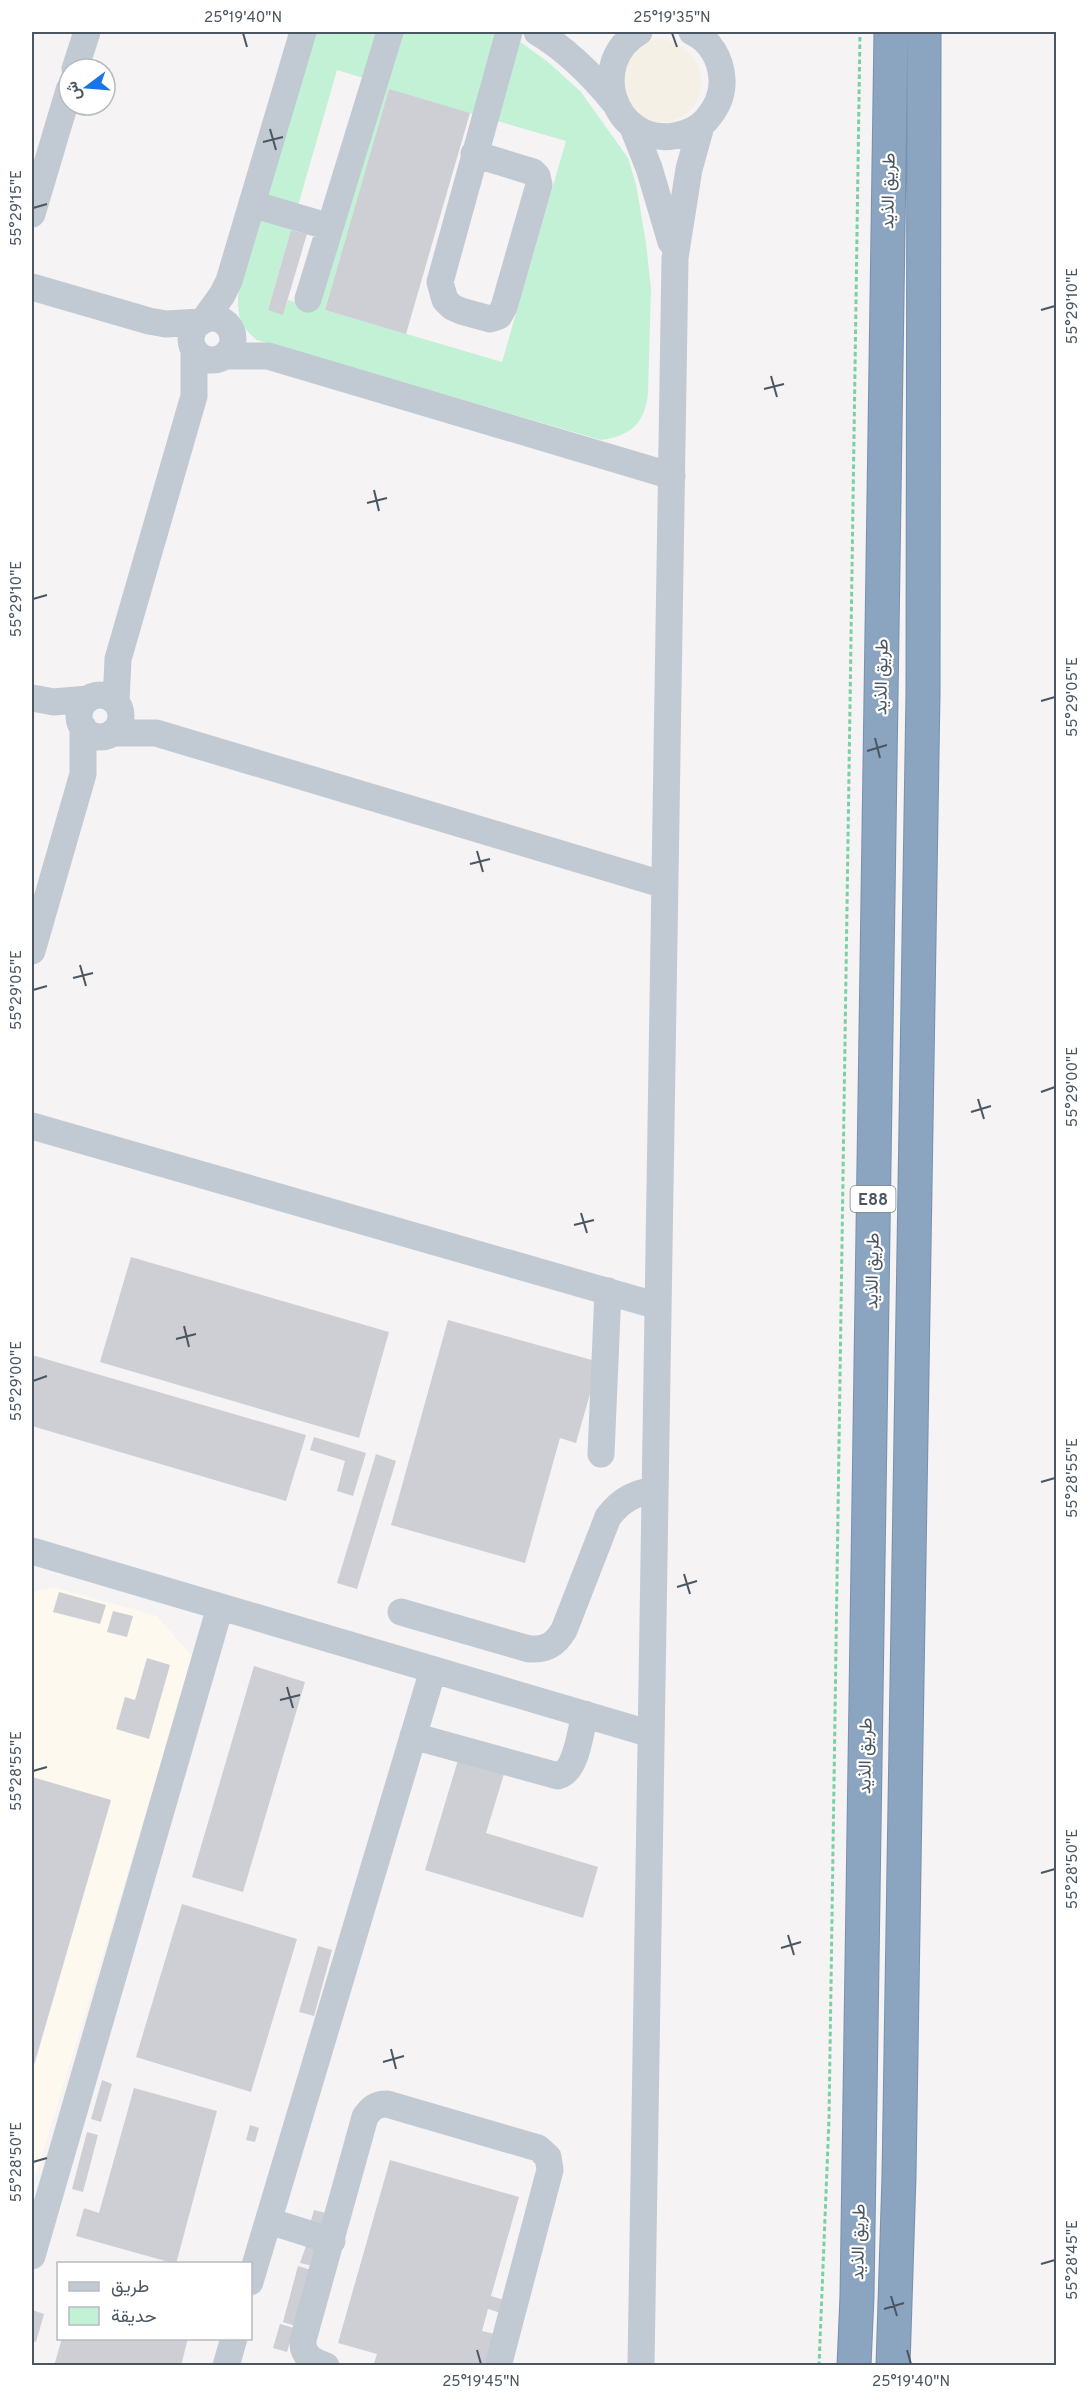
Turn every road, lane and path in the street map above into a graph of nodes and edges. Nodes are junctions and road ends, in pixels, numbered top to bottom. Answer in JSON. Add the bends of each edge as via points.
{"nodes":[{"id":1,"x":87,"y":32,"type":"edge"},
{"id":2,"x":303,"y":32,"type":"edge"},
{"id":3,"x":390,"y":32,"type":"edge"},
{"id":4,"x":509,"y":32,"type":"edge"},
{"id":5,"x":537,"y":32,"type":"edge"},
{"id":6,"x":635,"y":32,"type":"edge"},
{"id":7,"x":692,"y":32,"type":"edge"},
{"id":8,"x":860,"y":32,"type":"edge"},
{"id":9,"x":891,"y":32,"type":"edge"},
{"id":10,"x":924,"y":32,"type":"edge"},
{"id":11,"x":710,"y":40,"type":"edge"},
{"id":12,"x":79,"y":57,"type":"edge"},
{"id":13,"x":614,"y":102,"type":"junction"},
{"id":14,"x":61,"y":117,"type":"edge"},
{"id":15,"x":632,"y":125,"type":"junction"},
{"id":16,"x":701,"y":126,"type":"junction"},
{"id":17,"x":474,"y":154,"type":"junction"},
{"id":18,"x":252,"y":204,"type":"junction"},
{"id":19,"x":32,"y":214,"type":"edge"},
{"id":20,"x":330,"y":227,"type":"junction"},
{"id":21,"x":675,"y":258,"type":"junction"},
{"id":22,"x":32,"y":287,"type":"edge"},
{"id":23,"x":308,"y":299,"type":"dead end"},
{"id":24,"x":149,"y":321,"type":"junction"},
{"id":25,"x":218,"y":335,"type":"junction"},
{"id":26,"x":194,"y":349,"type":"junction"},
{"id":27,"x":194,"y":396,"type":"junction"},
{"id":28,"x":672,"y":476,"type":"junction"},
{"id":29,"x":34,"y":698,"type":"edge"},
{"id":30,"x":106,"y":712,"type":"junction"},
{"id":31,"x":82,"y":726,"type":"junction"},
{"id":32,"x":83,"y":774,"type":"junction"},
{"id":33,"x":665,"y":885,"type":"junction"},
{"id":34,"x":32,"y":951,"type":"edge"},
{"id":35,"x":32,"y":1126,"type":"edge"},
{"id":36,"x":608,"y":1291,"type":"junction"},
{"id":37,"x":658,"y":1306,"type":"junction"},
{"id":38,"x":601,"y":1454,"type":"dead end"},
{"id":39,"x":655,"y":1490,"type":"junction"},
{"id":40,"x":32,"y":1551,"type":"edge"},
{"id":41,"x":220,"y":1607,"type":"junction"},
{"id":42,"x":401,"y":1612,"type":"dead end"},
{"id":43,"x":433,"y":1670,"type":"junction"},
{"id":44,"x":585,"y":1714,"type":"junction"},
{"id":45,"x":651,"y":1734,"type":"junction"},
{"id":46,"x":413,"y":1736,"type":"junction"},
{"id":47,"x":269,"y":2221,"type":"junction"},
{"id":48,"x":332,"y":2241,"type":"junction"},
{"id":49,"x":32,"y":2256,"type":"edge"},
{"id":50,"x":252,"y":2276,"type":"edge"},
{"id":51,"x":233,"y":2340,"type":"edge"},
{"id":52,"x":226,"y":2366,"type":"edge"},
{"id":53,"x":326,"y":2366,"type":"edge"},
{"id":54,"x":498,"y":2366,"type":"edge"},
{"id":55,"x":641,"y":2366,"type":"edge"},
{"id":56,"x":819,"y":2366,"type":"edge"},
{"id":57,"x":854,"y":2366,"type":"edge"},
{"id":58,"x":894,"y":2366,"type":"edge"}],
"edges":[{"from":1,"to":12,"type":"lane"},
{"from":2,"to":18,"type":"lane"},
{"from":3,"to":20,"type":"lane"},
{"from":4,"to":17,"type":"lane"},
{"from":5,"to":13,"type":"lane","via":[[594,77]]},
{"from":6,"to":13,"type":"lane","via":[[613,64],[610,83]]},
{"from":7,"to":11,"type":"lane"},
{"from":8,"to":56,"type":"path","via":[[829,2107]]},
{"from":9,"to":57,"type":"highway","name":"طريق الذيد","number":"E88"},
{"from":10,"to":58,"type":"highway","name":"طريق الذيد","number":"E88","via":[[923,717]]},
{"from":11,"to":16,"type":"lane","via":[[722,81],[713,113]]},
{"from":13,"to":15,"type":"lane"},
{"from":14,"to":19,"type":"lane"},
{"from":15,"to":16,"type":"lane","via":[[648,134],[666,137]]},
{"from":15,"to":21,"type":"lane","via":[[657,190]]},
{"from":16,"to":21,"type":"lane","via":[[687,180]]},
{"from":17,"to":17,"type":"lane","via":[[533,172],[539,180],[502,312],[490,319],[452,307],[445,300],[440,282]]},
{"from":18,"to":20,"type":"lane"},
{"from":18,"to":25,"type":"lane","via":[[229,281],[214,308]]},
{"from":20,"to":23,"type":"lane"},
{"from":21,"to":28,"type":"lane"},
{"from":22,"to":24,"type":"lane"},
{"from":24,"to":25,"type":"lane"},
{"from":24,"to":26,"type":"lane"},
{"from":25,"to":26,"type":"lane","via":[[216,360],[204,358]]},
{"from":25,"to":27,"type":"lane"},
{"from":25,"to":28,"type":"lane","via":[[268,356]]},
{"from":26,"to":27,"type":"lane"},
{"from":27,"to":30,"type":"lane"},
{"from":28,"to":33,"type":"lane"},
{"from":29,"to":30,"type":"lane"},
{"from":29,"to":31,"type":"lane"},
{"from":30,"to":31,"type":"lane","via":[[80,711]]},
{"from":30,"to":32,"type":"lane"},
{"from":30,"to":33,"type":"lane","via":[[156,733]]},
{"from":31,"to":32,"type":"lane"},
{"from":32,"to":34,"type":"lane"},
{"from":33,"to":37,"type":"lane"},
{"from":35,"to":36,"type":"lane"},
{"from":36,"to":37,"type":"lane"},
{"from":36,"to":38,"type":"lane"},
{"from":37,"to":39,"type":"lane"},
{"from":39,"to":42,"type":"lane","via":[[628,1497],[608,1517],[564,1630],[550,1646],[529,1649]]},
{"from":39,"to":45,"type":"lane"},
{"from":40,"to":41,"type":"lane"},
{"from":41,"to":43,"type":"lane"},
{"from":41,"to":49,"type":"lane"},
{"from":43,"to":44,"type":"lane"},
{"from":43,"to":46,"type":"lane"},
{"from":44,"to":45,"type":"lane"},
{"from":44,"to":46,"type":"lane","via":[[572,1767],[558,1776]]},
{"from":45,"to":55,"type":"lane"},
{"from":46,"to":47,"type":"lane"},
{"from":47,"to":48,"type":"lane"},
{"from":47,"to":50,"type":"lane"},
{"from":48,"to":53,"type":"lane","via":[[303,2346],[309,2358]]},
{"from":48,"to":54,"type":"lane","via":[[365,2117],[374,2106],[387,2104],[544,2151],[550,2170]]},
{"from":51,"to":52,"type":"lane"}]}
